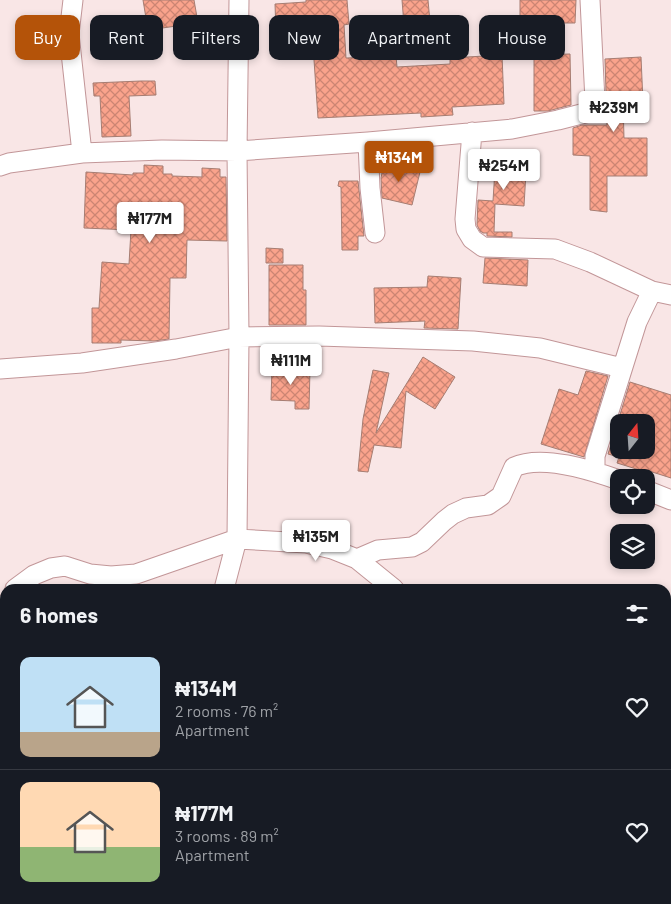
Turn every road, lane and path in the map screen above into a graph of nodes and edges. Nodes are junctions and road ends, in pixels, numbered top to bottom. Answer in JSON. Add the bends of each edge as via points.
{"nodes":[{"id":1,"x":73,"y":0,"type":"edge"},
{"id":2,"x":239,"y":0,"type":"edge"},
{"id":3,"x":590,"y":0,"type":"edge"},
{"id":4,"x":472,"y":132,"type":"junction"},
{"id":5,"x":368,"y":142,"type":"junction"},
{"id":6,"x":237,"y":151,"type":"junction"},
{"id":7,"x":82,"y":153,"type":"junction"},
{"id":8,"x":0,"y":166,"type":"edge"},
{"id":9,"x":374,"y":232,"type":"dead end"},
{"id":10,"x":652,"y":291,"type":"junction"},
{"id":11,"x":671,"y":294,"type":"edge"},
{"id":12,"x":239,"y":337,"type":"junction"},
{"id":13,"x":622,"y":368,"type":"junction"},
{"id":14,"x":0,"y":369,"type":"edge"},
{"id":15,"x":595,"y":472,"type":"junction"},
{"id":16,"x":610,"y":477,"type":"edge"},
{"id":17,"x":655,"y":494,"type":"edge"},
{"id":18,"x":671,"y":500,"type":"edge"},
{"id":19,"x":237,"y":540,"type":"junction"},
{"id":20,"x":357,"y":559,"type":"junction"},
{"id":21,"x":22,"y":584,"type":"edge"},
{"id":22,"x":225,"y":584,"type":"edge"},
{"id":23,"x":388,"y":584,"type":"edge"}],
"edges":[{"from":1,"to":7,"type":"street","via":[[68,34]]},
{"from":2,"to":6,"type":"street"},
{"from":3,"to":4,"type":"street","via":[[593,108],[558,120],[512,129]]},
{"from":4,"to":5,"type":"street"},
{"from":4,"to":10,"type":"street","via":[[465,219],[472,239],[483,247],[555,249]]},
{"from":5,"to":6,"type":"street"},
{"from":5,"to":9,"type":"street"},
{"from":6,"to":7,"type":"street"},
{"from":6,"to":12,"type":"street"},
{"from":7,"to":8,"type":"street"},
{"from":10,"to":11,"type":"street"},
{"from":10,"to":13,"type":"street","via":[[637,322]]},
{"from":12,"to":13,"type":"street","via":[[473,341],[540,348]]},
{"from":12,"to":14,"type":"street","via":[[82,363]]},
{"from":12,"to":19,"type":"street"},
{"from":13,"to":15,"type":"street","via":[[594,456]]},
{"from":15,"to":16,"type":"street"},
{"from":15,"to":20,"type":"street","via":[[560,463],[522,463],[514,467],[501,496],[488,505],[466,508],[453,514],[412,547],[378,550]]},
{"from":17,"to":18,"type":"street"},
{"from":19,"to":20,"type":"street","via":[[306,543]]},
{"from":19,"to":21,"type":"street","via":[[136,574],[90,574],[65,566],[34,575]]},
{"from":19,"to":22,"type":"street"},
{"from":20,"to":23,"type":"street"}]}
